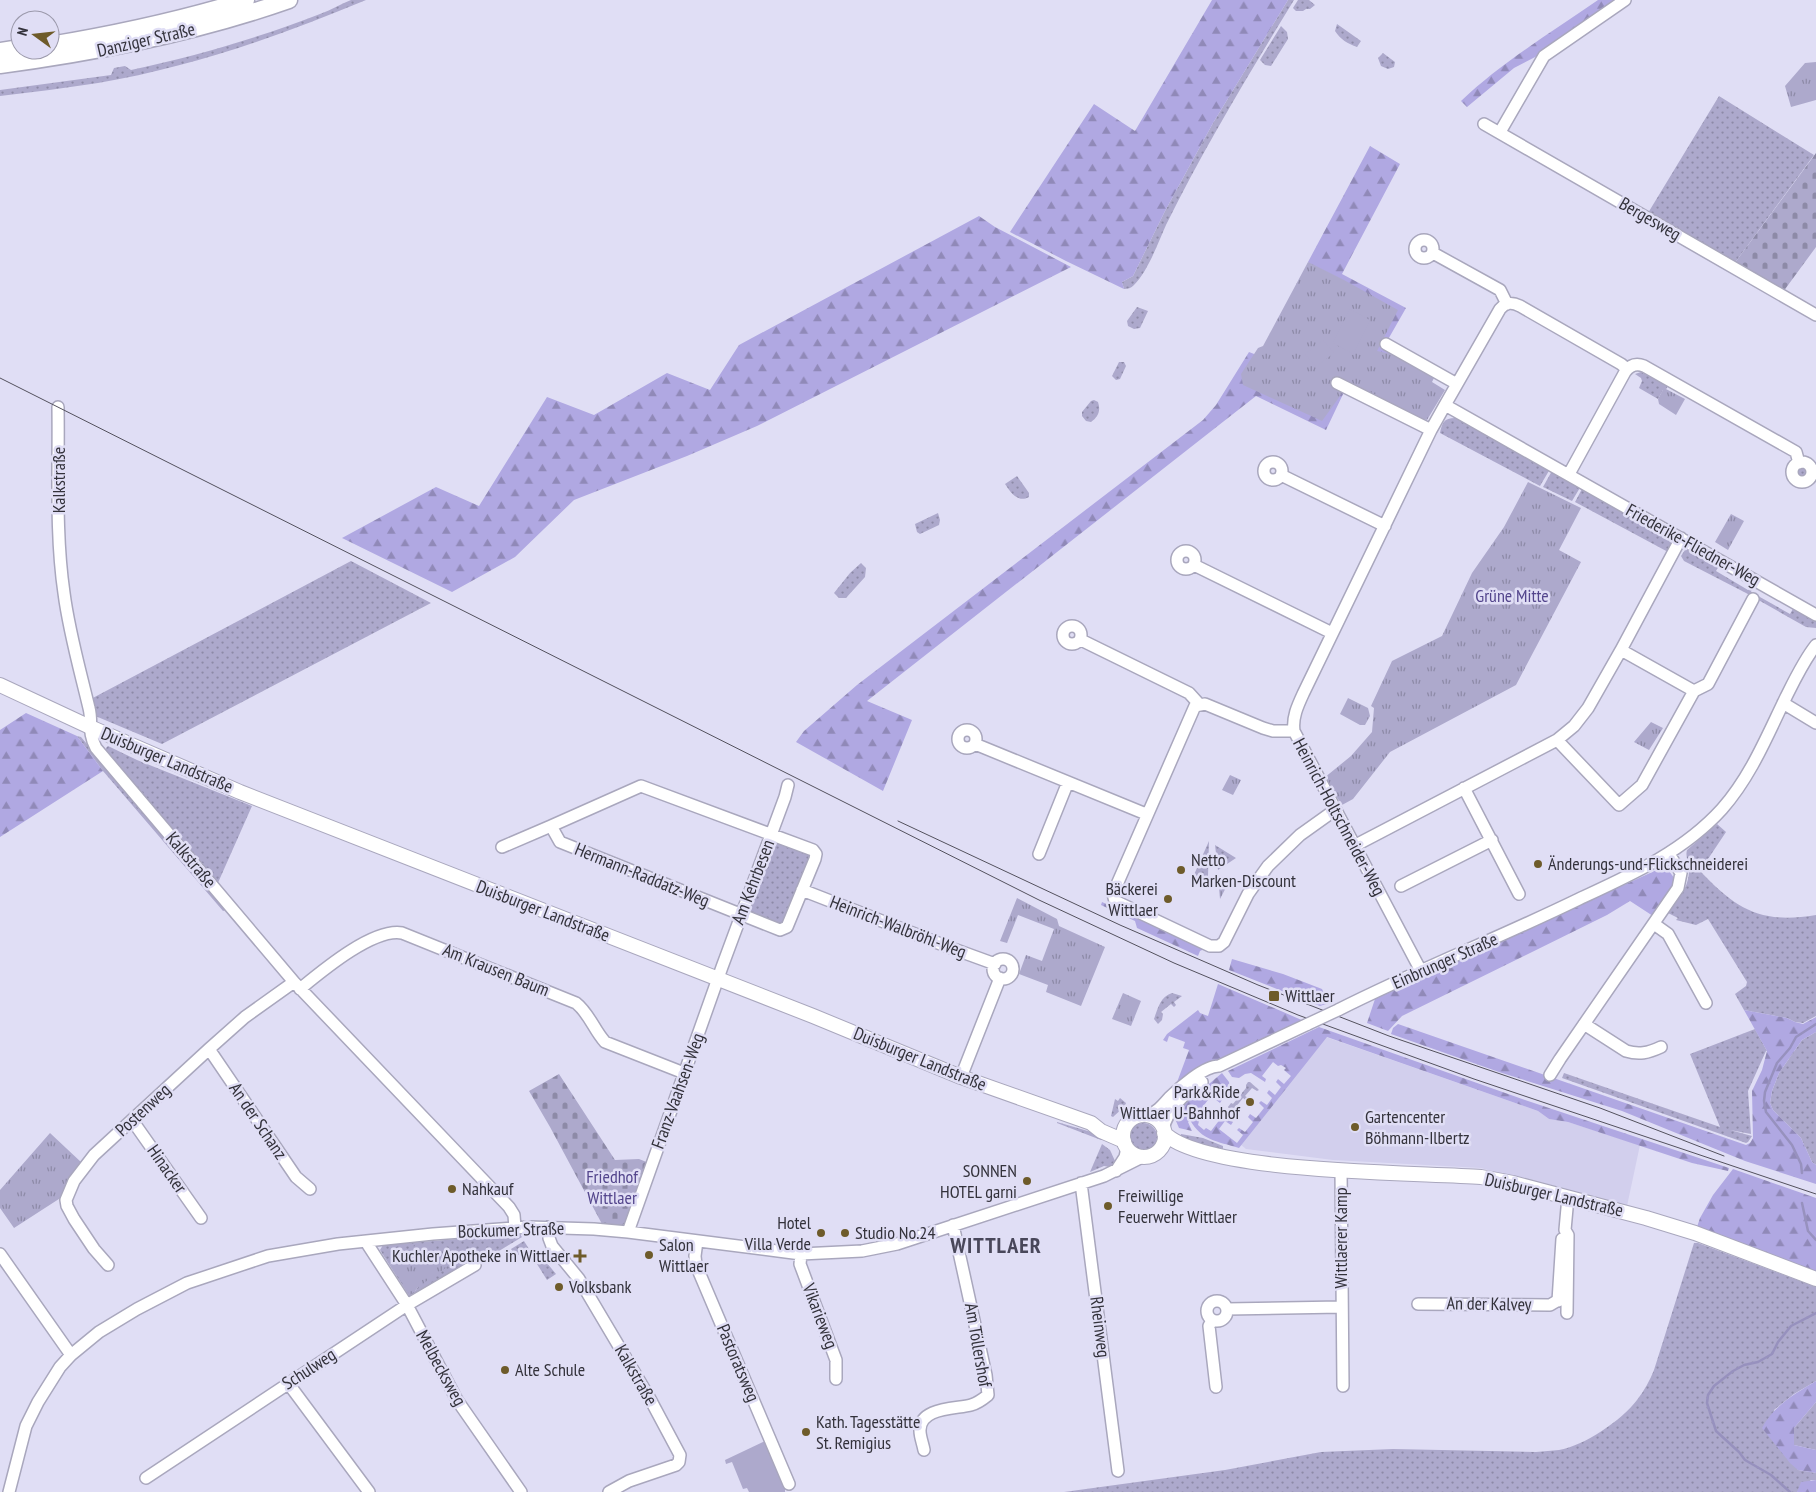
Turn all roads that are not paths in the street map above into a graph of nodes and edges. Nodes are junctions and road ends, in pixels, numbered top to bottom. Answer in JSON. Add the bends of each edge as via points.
{"nodes":[{"id":1,"x":246,"y":0,"type":"edge"},
{"id":2,"x":289,"y":0,"type":"edge"},
{"id":3,"x":1625,"y":0,"type":"edge"},
{"id":4,"x":60,"y":43,"type":"edge"},
{"id":5,"x":0,"y":65,"type":"edge"},
{"id":6,"x":1484,"y":124,"type":"dead end"},
{"id":7,"x":1500,"y":132,"type":"junction"},
{"id":8,"x":1433,"y":253,"type":"dead end"},
{"id":9,"x":1507,"y":304,"type":"junction"},
{"id":10,"x":1816,"y":315,"type":"edge"},
{"id":11,"x":1386,"y":344,"type":"dead end"},
{"id":12,"x":1627,"y":369,"type":"junction"},
{"id":13,"x":1337,"y":383,"type":"dead end"},
{"id":14,"x":1457,"y":384,"type":"junction"},
{"id":15,"x":1446,"y":405,"type":"junction"},
{"id":16,"x":58,"y":407,"type":"dead end"},
{"id":17,"x":1431,"y":430,"type":"junction"},
{"id":18,"x":1799,"y":462,"type":"dead end"},
{"id":19,"x":1569,"y":474,"type":"junction"},
{"id":20,"x":1282,"y":475,"type":"dead end"},
{"id":21,"x":1385,"y":526,"type":"junction"},
{"id":22,"x":1681,"y":538,"type":"junction"},
{"id":23,"x":1194,"y":565,"type":"dead end"},
{"id":24,"x":1753,"y":598,"type":"dead end"},
{"id":25,"x":1816,"y":615,"type":"edge"},
{"id":26,"x":1332,"y":634,"type":"junction"},
{"id":27,"x":1081,"y":640,"type":"dead end"},
{"id":28,"x":1816,"y":645,"type":"edge"},
{"id":29,"x":1621,"y":650,"type":"junction"},
{"id":30,"x":0,"y":685,"type":"edge"},
{"id":31,"x":1694,"y":691,"type":"junction"},
{"id":32,"x":1783,"y":703,"type":"junction"},
{"id":33,"x":1199,"y":704,"type":"junction"},
{"id":34,"x":1816,"y":722,"type":"edge"},
{"id":35,"x":90,"y":727,"type":"junction"},
{"id":36,"x":1294,"y":731,"type":"junction"},
{"id":37,"x":1557,"y":740,"type":"junction"},
{"id":38,"x":975,"y":744,"type":"dead end"},
{"id":39,"x":1068,"y":782,"type":"junction"},
{"id":40,"x":788,"y":785,"type":"dead end"},
{"id":41,"x":1464,"y":788,"type":"junction"},
{"id":42,"x":1335,"y":810,"type":"junction"},
{"id":43,"x":1146,"y":814,"type":"junction"},
{"id":44,"x":551,"y":826,"type":"junction"},
{"id":45,"x":771,"y":836,"type":"junction"},
{"id":46,"x":1492,"y":840,"type":"junction"},
{"id":47,"x":1354,"y":846,"type":"junction"},
{"id":48,"x":502,"y":848,"type":"dead end"},
{"id":49,"x":1039,"y":854,"type":"dead end"},
{"id":50,"x":1669,"y":854,"type":"junction"},
{"id":51,"x":1400,"y":886,"type":"dead end"},
{"id":52,"x":802,"y":890,"type":"junction"},
{"id":53,"x":1519,"y":894,"type":"dead end"},
{"id":54,"x":741,"y":915,"type":"junction"},
{"id":55,"x":1654,"y":924,"type":"junction"},
{"id":56,"x":995,"y":964,"type":"junction"},
{"id":57,"x":1421,"y":971,"type":"junction"},
{"id":58,"x":1000,"y":978,"type":"junction"},
{"id":59,"x":718,"y":979,"type":"junction"},
{"id":60,"x":297,"y":986,"type":"junction"},
{"id":61,"x":1706,"y":1003,"type":"dead end"},
{"id":62,"x":1584,"y":1024,"type":"junction"},
{"id":63,"x":1660,"y":1047,"type":"dead end"},
{"id":64,"x":209,"y":1049,"type":"junction"},
{"id":65,"x":1219,"y":1066,"type":"junction"},
{"id":66,"x":684,"y":1073,"type":"junction"},
{"id":67,"x":1550,"y":1075,"type":"dead end"},
{"id":68,"x":961,"y":1076,"type":"junction"},
{"id":69,"x":1147,"y":1116,"type":"junction"},
{"id":70,"x":132,"y":1120,"type":"junction"},
{"id":71,"x":1091,"y":1124,"type":"junction"},
{"id":72,"x":1127,"y":1124,"type":"junction"},
{"id":73,"x":1164,"y":1131,"type":"junction"},
{"id":74,"x":1125,"y":1144,"type":"junction"},
{"id":75,"x":1192,"y":1149,"type":"junction"},
{"id":76,"x":1158,"y":1151,"type":"junction"},
{"id":77,"x":1142,"y":1157,"type":"junction"},
{"id":78,"x":1341,"y":1170,"type":"junction"},
{"id":79,"x":1116,"y":1171,"type":"junction"},
{"id":80,"x":1081,"y":1183,"type":"junction"},
{"id":81,"x":310,"y":1189,"type":"dead end"},
{"id":82,"x":1568,"y":1197,"type":"junction"},
{"id":83,"x":201,"y":1218,"type":"dead end"},
{"id":84,"x":953,"y":1225,"type":"junction"},
{"id":85,"x":549,"y":1227,"type":"junction"},
{"id":86,"x":515,"y":1228,"type":"junction"},
{"id":87,"x":628,"y":1232,"type":"junction"},
{"id":88,"x":367,"y":1241,"type":"junction"},
{"id":89,"x":697,"y":1241,"type":"junction"},
{"id":90,"x":0,"y":1254,"type":"edge"},
{"id":91,"x":801,"y":1254,"type":"junction"},
{"id":92,"x":108,"y":1265,"type":"dead end"},
{"id":93,"x":475,"y":1265,"type":"dead end"},
{"id":94,"x":1816,"y":1279,"type":"edge"},
{"id":95,"x":1563,"y":1298,"type":"junction"},
{"id":96,"x":1418,"y":1304,"type":"dead end"},
{"id":97,"x":407,"y":1305,"type":"junction"},
{"id":98,"x":1341,"y":1307,"type":"junction"},
{"id":99,"x":1227,"y":1309,"type":"junction"},
{"id":100,"x":1567,"y":1313,"type":"dead end"},
{"id":101,"x":1212,"y":1320,"type":"junction"},
{"id":102,"x":71,"y":1355,"type":"junction"},
{"id":103,"x":836,"y":1379,"type":"dead end"},
{"id":104,"x":288,"y":1383,"type":"junction"},
{"id":105,"x":1343,"y":1386,"type":"dead end"},
{"id":106,"x":1216,"y":1388,"type":"dead end"},
{"id":107,"x":924,"y":1450,"type":"dead end"},
{"id":108,"x":1118,"y":1471,"type":"dead end"},
{"id":109,"x":146,"y":1478,"type":"dead end"},
{"id":110,"x":789,"y":1484,"type":"dead end"},
{"id":111,"x":9,"y":1492,"type":"edge"},
{"id":112,"x":369,"y":1492,"type":"edge"},
{"id":113,"x":521,"y":1492,"type":"edge"},
{"id":114,"x":609,"y":1492,"type":"edge"}],
"edges":[{"from":1,"to":4,"type":"highway","name":"Danziger Straße","via":[[190,17]]},
{"from":2,"to":5,"type":"highway","name":"Danziger Straße","via":[[215,24],[142,42]]},
{"from":3,"to":7,"type":"street","via":[[1544,56]]},
{"from":6,"to":7,"type":"street","name":"Bergesweg"},
{"from":7,"to":10,"type":"street","name":"Bergesweg"},
{"from":8,"to":9,"type":"street","via":[[1500,290]]},
{"from":9,"to":12,"type":"street","via":[[1520,306]]},
{"from":9,"to":14,"type":"street","via":[[1500,309]]},
{"from":11,"to":14,"type":"street"},
{"from":12,"to":18,"type":"street","via":[[1636,364],[1644,366],[1796,452]]},
{"from":12,"to":19,"type":"street"},
{"from":13,"to":17,"type":"street"},
{"from":14,"to":15,"type":"street"},
{"from":15,"to":17,"type":"street","name":"Heinrich-Holtschneider-Weg"},
{"from":15,"to":19,"type":"street","name":"Friederike-Fliedner-Weg"},
{"from":16,"to":35,"type":"street","name":"Kalkstraße","via":[[61,567],[68,622],[90,710]]},
{"from":17,"to":21,"type":"street","name":"Heinrich-Holtschneider-Weg"},
{"from":19,"to":22,"type":"street","name":"Friederike-Fliedner-Weg"},
{"from":20,"to":21,"type":"street"},
{"from":21,"to":26,"type":"street","name":"Heinrich-Holtschneider-Weg"},
{"from":22,"to":25,"type":"street","name":"Friederike-Fliedner-Weg"},
{"from":22,"to":29,"type":"street"},
{"from":23,"to":26,"type":"street"},
{"from":24,"to":31,"type":"street","via":[[1708,684]]},
{"from":26,"to":36,"type":"street","name":"Heinrich-Holtschneider-Weg","via":[[1297,707]]},
{"from":27,"to":33,"type":"street","via":[[1189,693]]},
{"from":28,"to":32,"type":"street","name":"Einbrunger Straße"},
{"from":29,"to":31,"type":"street"},
{"from":29,"to":37,"type":"street","via":[[1588,708]]},
{"from":30,"to":35,"type":"main road","name":"Duisburger Landstraße"},
{"from":31,"to":37,"type":"street","via":[[1642,785],[1619,805]]},
{"from":32,"to":34,"type":"street"},
{"from":32,"to":50,"type":"street","name":"Einbrunger Straße","via":[[1755,761],[1732,796],[1721,810]]},
{"from":33,"to":36,"type":"street","via":[[1273,731]]},
{"from":33,"to":43,"type":"street","via":[[1191,711]]},
{"from":35,"to":59,"type":"main road","name":"Duisburger Landstraße","via":[[240,792]]},
{"from":35,"to":60,"type":"street","name":"Kalkstraße","via":[[96,748]]},
{"from":36,"to":42,"type":"street","name":"Heinrich-Holtschneider-Weg"},
{"from":37,"to":41,"type":"street"},
{"from":38,"to":39,"type":"street"},
{"from":39,"to":43,"type":"street"},
{"from":39,"to":49,"type":"street"},
{"from":40,"to":45,"type":"street","name":"Am Kehrbesen"},
{"from":41,"to":46,"type":"street"},
{"from":41,"to":47,"type":"street"},
{"from":42,"to":43,"type":"street","via":[[1300,834],[1268,866],[1248,894],[1224,942],[1213,947],[1115,901],[1115,889]]},
{"from":42,"to":47,"type":"street","name":"Heinrich-Holtschneider-Weg"},
{"from":44,"to":45,"type":"street","name":"Hermann-Raddatz-Weg","via":[[641,786]]},
{"from":44,"to":48,"type":"street","name":"Hermann-Raddatz-Weg"},
{"from":44,"to":54,"type":"street","name":"Hermann-Raddatz-Weg","via":[[560,842],[567,846]]},
{"from":45,"to":52,"type":"street","via":[[805,846],[816,854]]},
{"from":45,"to":54,"type":"street","name":"Am Kehrbesen"},
{"from":46,"to":51,"type":"street"},
{"from":46,"to":53,"type":"street"},
{"from":47,"to":57,"type":"street","name":"Heinrich-Holtschneider-Weg"},
{"from":50,"to":55,"type":"street","via":[[1681,873],[1680,882]]},
{"from":50,"to":57,"type":"street","name":"Einbrunger Straße","via":[[1549,914]]},
{"from":52,"to":54,"type":"street","via":[[784,930]]},
{"from":52,"to":56,"type":"street","name":"Heinrich-Walbröhl-Weg"},
{"from":54,"to":59,"type":"street","name":"Am Kehrbesen"},
{"from":55,"to":61,"type":"street","via":[[1668,934]]},
{"from":55,"to":62,"type":"street"},
{"from":56,"to":58,"type":"street","via":[[994,974]]},
{"from":56,"to":58,"type":"street","name":"Heinrich-Walbröhl-Weg","via":[[1003,959],[1013,966],[1010,976]]},
{"from":57,"to":65,"type":"street","name":"Einbrunger Straße","bridge":true},
{"from":58,"to":68,"type":"street","name":"Heinrich-Walbröhl-Weg"},
{"from":59,"to":66,"type":"street","name":"Franz-Vaahsen-Weg"},
{"from":59,"to":68,"type":"main road","name":"Duisburger Landstraße"},
{"from":60,"to":64,"type":"street","name":"Postenweg","via":[[245,1017]]},
{"from":60,"to":66,"type":"street","name":"Am Krausen Baum","via":[[343,955],[379,937],[402,933],[576,1003],[605,1042]]},
{"from":60,"to":86,"type":"street","name":"Kalkstraße","via":[[509,1206]]},
{"from":62,"to":63,"type":"street","via":[[1632,1053],[1647,1053]]},
{"from":62,"to":67,"type":"street"},
{"from":64,"to":70,"type":"street","name":"Postenweg"},
{"from":64,"to":81,"type":"street","name":"An der Schanz","via":[[296,1177]]},
{"from":65,"to":69,"type":"street","name":"Einbrunger Straße","via":[[1209,1068],[1184,1085],[1155,1113]]},
{"from":65,"to":73,"type":"street","name":"Einbrunger Straße","via":[[1176,1104],[1168,1114]]},
{"from":66,"to":87,"type":"street","name":"Franz-Vaahsen-Weg"},
{"from":68,"to":71,"type":"main road","name":"Duisburger Landstraße"},
{"from":69,"to":72,"type":"main road","name":"Duisburger Landstraße","via":[[1135,1118]]},
{"from":69,"to":73,"type":"main road","name":"Duisburger Landstraße","via":[[1155,1119]]},
{"from":70,"to":83,"type":"street","name":"Hinacker"},
{"from":70,"to":92,"type":"street","name":"Postenweg","via":[[94,1155],[74,1181],[66,1200],[74,1219]]},
{"from":71,"to":72,"type":"main road","name":"Duisburger Landstraße"},
{"from":71,"to":74,"type":"main road","name":"Duisburger Landstraße"},
{"from":72,"to":74,"type":"main road"},
{"from":73,"to":75,"type":"main road","name":"Duisburger Landstraße","via":[[1170,1139]]},
{"from":73,"to":76,"type":"main road","via":[[1163,1144]]},
{"from":74,"to":77,"type":"main road","name":"Duisburger Landstraße","via":[[1132,1153]]},
{"from":74,"to":79,"type":"street","via":[[1125,1157]]},
{"from":75,"to":76,"type":"main road","name":"Duisburger Landstraße"},
{"from":75,"to":78,"type":"main road","name":"Duisburger Landstraße","via":[[1265,1164]]},
{"from":76,"to":77,"type":"main road","name":"Duisburger Landstraße"},
{"from":77,"to":79,"type":"street","name":"Bockumer Straße"},
{"from":78,"to":82,"type":"main road","name":"Duisburger Landstraße","via":[[1481,1177]]},
{"from":78,"to":98,"type":"street","name":"Wittlaerer Kamp"},
{"from":79,"to":80,"type":"street","name":"Bockumer Straße"},
{"from":80,"to":84,"type":"street","name":"Bockumer Straße"},
{"from":80,"to":108,"type":"street","name":"Rheinweg"},
{"from":82,"to":94,"type":"main road","name":"Duisburger Landstraße","via":[[1695,1233]]},
{"from":82,"to":95,"type":"street"},
{"from":84,"to":91,"type":"street","name":"Bockumer Straße","via":[[897,1244],[862,1251]]},
{"from":84,"to":107,"type":"street","name":"Am Töllershof","via":[[988,1395],[972,1405],[926,1417],[920,1430]]},
{"from":85,"to":86,"type":"street","name":"Bockumer Straße"},
{"from":85,"to":87,"type":"street","name":"Bockumer Straße"},
{"from":85,"to":114,"type":"street","name":"Kalkstraße","via":[[552,1246],[584,1288],[650,1397],[680,1455],[676,1465],[629,1481]]},
{"from":86,"to":88,"type":"street","name":"Bockumer Straße"},
{"from":87,"to":89,"type":"street","name":"Bockumer Straße"},
{"from":88,"to":97,"type":"street","name":"Melbecksweg"},
{"from":88,"to":102,"type":"street","name":"Bockumer Straße","via":[[268,1256],[187,1284],[99,1332]]},
{"from":89,"to":91,"type":"street","name":"Bockumer Straße"},
{"from":89,"to":110,"type":"street","name":"Pastoratsweg","via":[[696,1265]]},
{"from":90,"to":102,"type":"street"},
{"from":91,"to":103,"type":"street","name":"Vikarieweg","via":[[800,1264],[836,1360]]},
{"from":93,"to":97,"type":"street","name":"Schulweg"},
{"from":95,"to":96,"type":"street","name":"An der Kalvey","via":[[1550,1305]]},
{"from":95,"to":100,"type":"street"},
{"from":97,"to":104,"type":"street","name":"Schulweg"},
{"from":97,"to":113,"type":"street","name":"Melbecksweg","via":[[458,1400]]},
{"from":98,"to":99,"type":"street","name":"Wittlaerer Kamp"},
{"from":98,"to":105,"type":"street","name":"Wittlaerer Kamp"},
{"from":99,"to":101,"type":"street","via":[[1222,1320]]},
{"from":99,"to":101,"type":"street","name":"Wittlaerer Kamp","via":[[1221,1302],[1211,1303],[1207,1312]]},
{"from":101,"to":106,"type":"street","name":"Wittlaerer Kamp","via":[[1209,1326]]},
{"from":102,"to":111,"type":"street","name":"Bockumer Straße","via":[[60,1367],[26,1426]]},
{"from":104,"to":109,"type":"street","name":"Schulweg"},
{"from":104,"to":112,"type":"street"}]}
